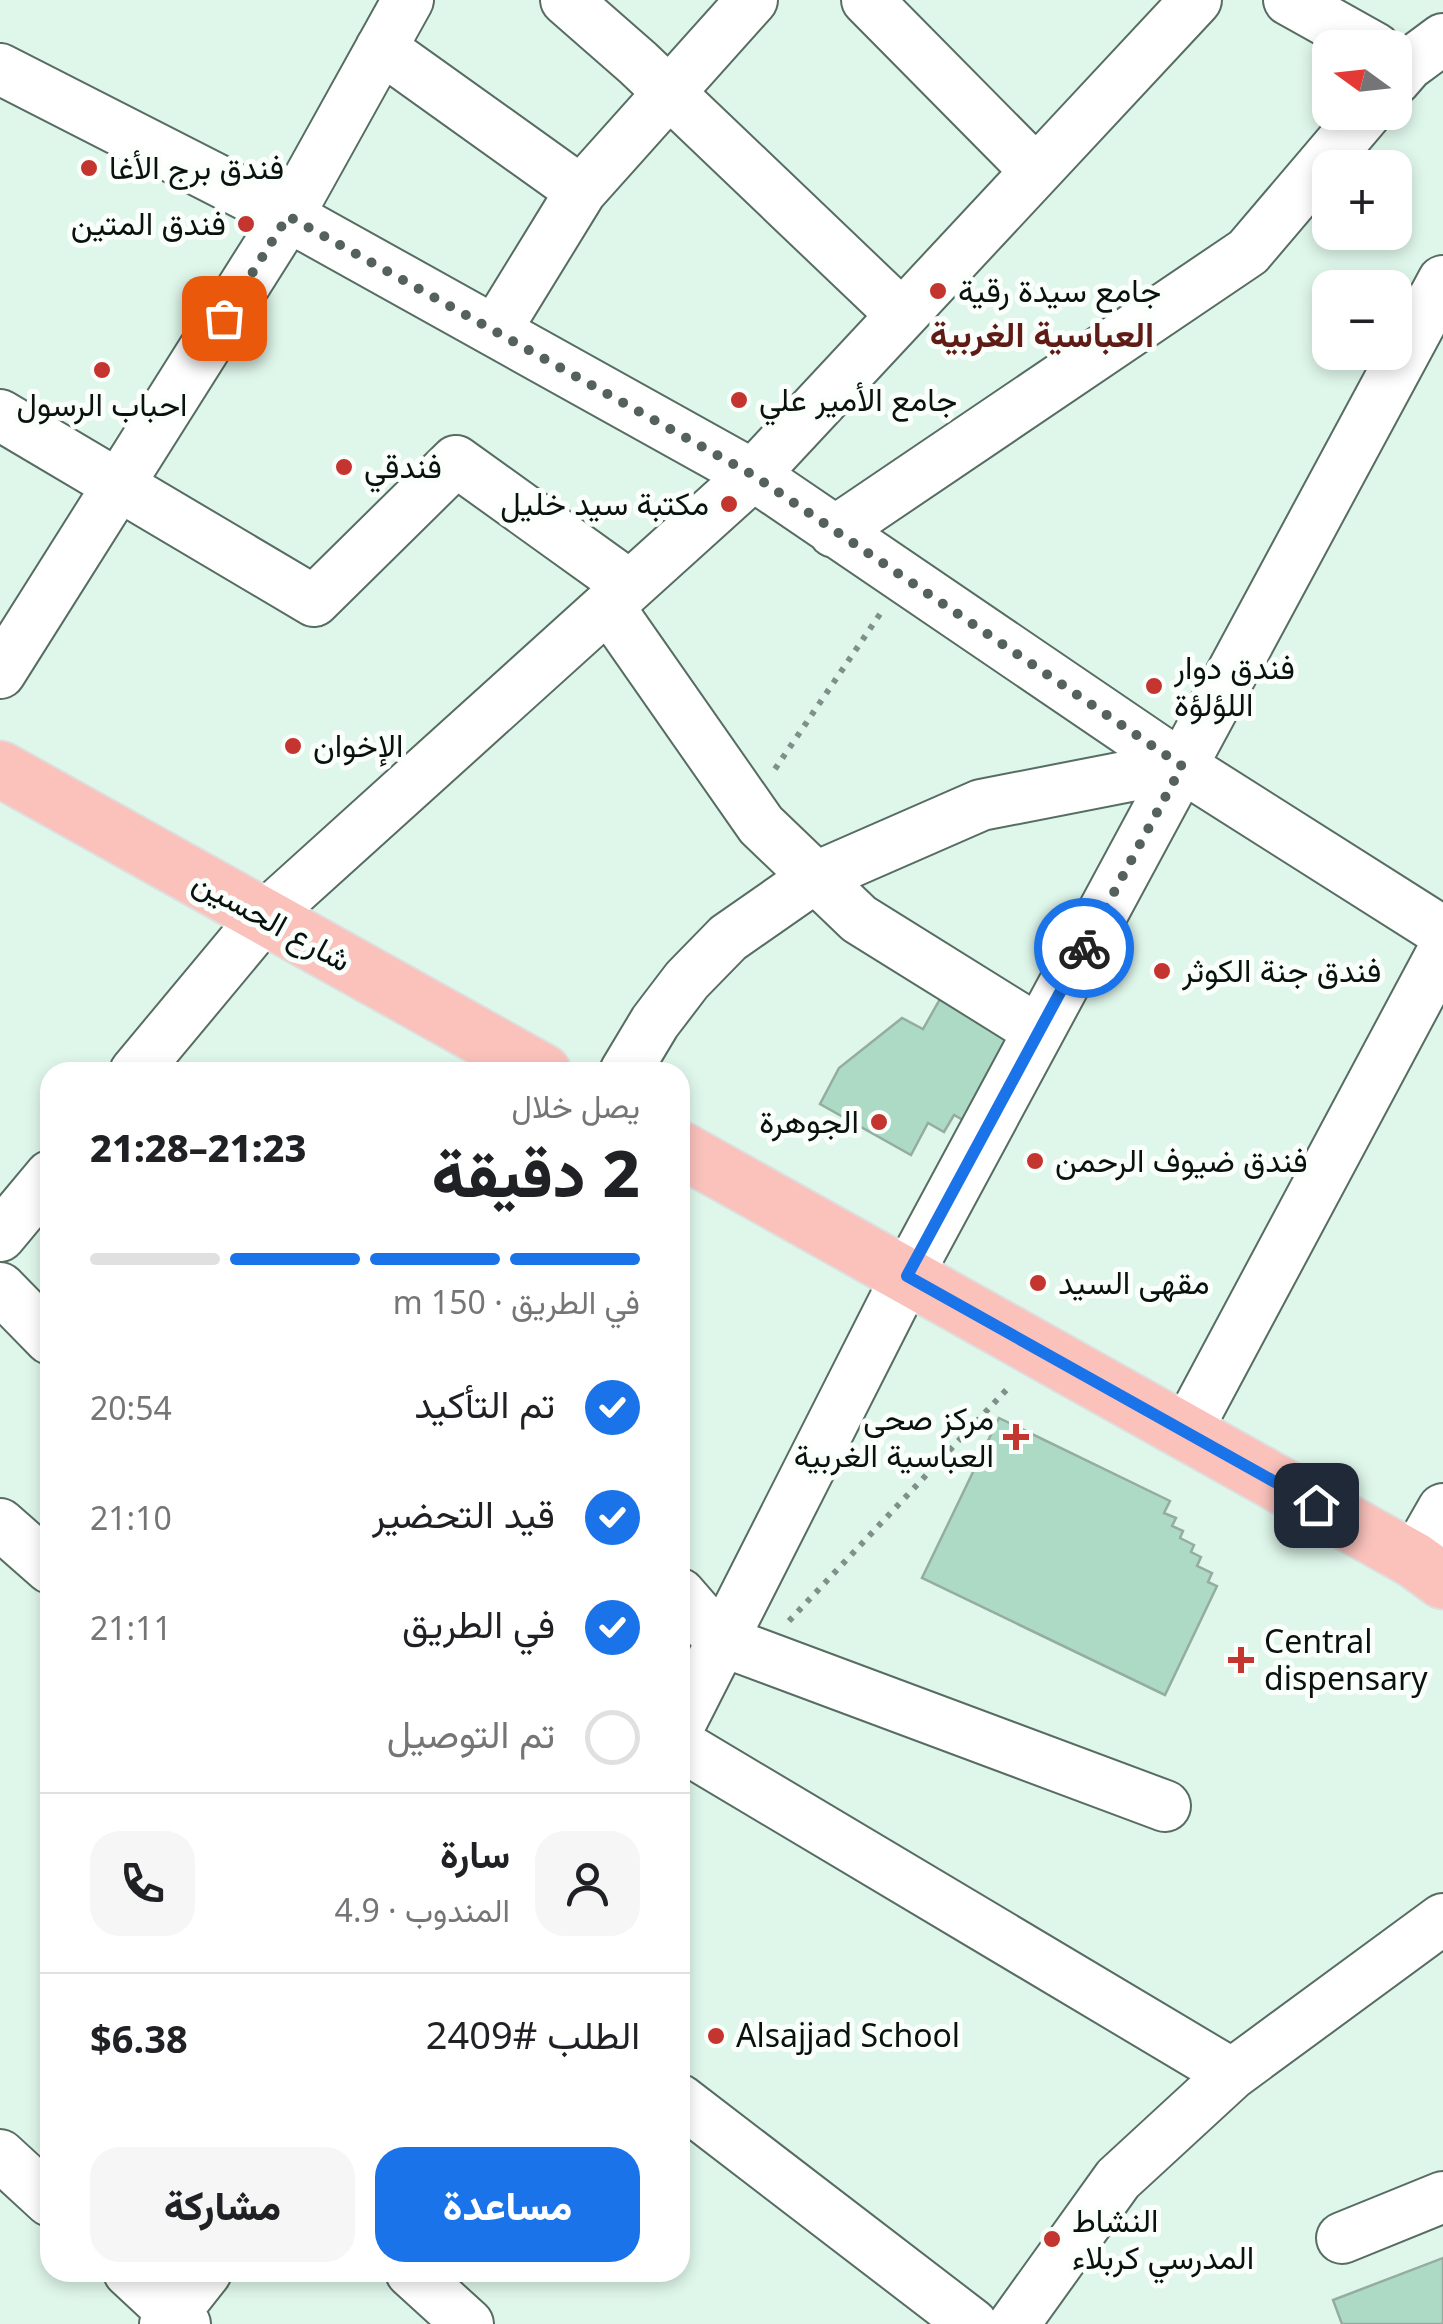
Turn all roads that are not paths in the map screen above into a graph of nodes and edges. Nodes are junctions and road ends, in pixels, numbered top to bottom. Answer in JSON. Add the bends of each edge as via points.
{"nodes":[{"id":1,"x":408,"y":0,"type":"edge"},
{"id":2,"x":566,"y":0,"type":"edge"},
{"id":3,"x":752,"y":0,"type":"edge"},
{"id":4,"x":866,"y":0,"type":"edge"},
{"id":5,"x":1196,"y":0,"type":"edge"},
{"id":6,"x":1289,"y":0,"type":"edge"},
{"id":7,"x":1348,"y":30,"type":"edge"},
{"id":8,"x":381,"y":48,"type":"junction"},
{"id":9,"x":0,"y":69,"type":"edge"},
{"id":10,"x":669,"y":92,"type":"junction"},
{"id":11,"x":1352,"y":130,"type":"edge"},
{"id":12,"x":1036,"y":171,"type":"junction"},
{"id":13,"x":581,"y":190,"type":"junction"},
{"id":14,"x":288,"y":216,"type":"junction"},
{"id":15,"x":1443,"y":280,"type":"edge"},
{"id":16,"x":902,"y":316,"type":"junction"},
{"id":17,"x":495,"y":332,"type":"junction"},
{"id":18,"x":0,"y":415,"type":"edge"},
{"id":19,"x":753,"y":475,"type":"junction"},
{"id":20,"x":118,"y":486,"type":"junction"},
{"id":21,"x":834,"y":532,"type":"junction"},
{"id":22,"x":619,"y":596,"type":"junction"},
{"id":23,"x":0,"y":673,"type":"edge"},
{"id":24,"x":1182,"y":766,"type":"junction"},
{"id":25,"x":0,"y":768,"type":"edge"},
{"id":26,"x":814,"y":878,"type":"junction"},
{"id":27,"x":264,"y":916,"type":"junction"},
{"id":28,"x":1443,"y":932,"type":"edge"},
{"id":29,"x":1443,"y":951,"type":"edge"},
{"id":30,"x":1039,"y":1031,"type":"junction"},
{"id":31,"x":149,"y":1062,"type":"edge"},
{"id":32,"x":525,"y":1062,"type":"edge"},
{"id":33,"x":631,"y":1062,"type":"edge"},
{"id":34,"x":690,"y":1155,"type":"edge"},
{"id":35,"x":40,"y":1188,"type":"edge"},
{"id":36,"x":0,"y":1236,"type":"edge"},
{"id":37,"x":907,"y":1276,"type":"junction"},
{"id":38,"x":0,"y":1288,"type":"edge"},
{"id":39,"x":40,"y":1329,"type":"edge"},
{"id":40,"x":1186,"y":1432,"type":"junction"},
{"id":41,"x":1443,"y":1509,"type":"edge"},
{"id":42,"x":0,"y":1524,"type":"edge"},
{"id":43,"x":40,"y":1559,"type":"edge"},
{"id":44,"x":1429,"y":1570,"type":"edge"},
{"id":45,"x":690,"y":1603,"type":"edge"},
{"id":46,"x":738,"y":1648,"type":"junction"},
{"id":47,"x":690,"y":1711,"type":"edge"},
{"id":48,"x":690,"y":1751,"type":"edge"},
{"id":49,"x":1165,"y":1806,"type":"dead end"},
{"id":50,"x":1443,"y":1919,"type":"edge"},
{"id":51,"x":1232,"y":2074,"type":"junction"},
{"id":52,"x":690,"y":2108,"type":"edge"},
{"id":53,"x":0,"y":2155,"type":"edge"},
{"id":54,"x":40,"y":2191,"type":"edge"},
{"id":55,"x":1443,"y":2198,"type":"edge"},
{"id":56,"x":1342,"y":2238,"type":"dead end"},
{"id":57,"x":138,"y":2282,"type":"edge"},
{"id":58,"x":200,"y":2282,"type":"edge"},
{"id":59,"x":422,"y":2282,"type":"edge"},
{"id":60,"x":175,"y":2321,"type":"edge"},
{"id":61,"x":468,"y":2324,"type":"edge"},
{"id":62,"x":972,"y":2324,"type":"edge"},
{"id":63,"x":1014,"y":2324,"type":"edge"}],
"edges":[{"from":1,"to":8,"type":"street"},
{"from":2,"to":10,"type":"street"},
{"from":3,"to":10,"type":"street"},
{"from":4,"to":12,"type":"street"},
{"from":5,"to":12,"type":"street"},
{"from":6,"to":7,"type":"street"},
{"from":8,"to":13,"type":"street"},
{"from":8,"to":14,"type":"street"},
{"from":9,"to":14,"type":"street"},
{"from":10,"to":13,"type":"street"},
{"from":10,"to":16,"type":"street"},
{"from":11,"to":21,"type":"street","via":[[1248,252]]},
{"from":12,"to":16,"type":"street"},
{"from":13,"to":17,"type":"street"},
{"from":14,"to":17,"type":"street"},
{"from":14,"to":20,"type":"street"},
{"from":15,"to":24,"type":"street"},
{"from":16,"to":19,"type":"street"},
{"from":17,"to":19,"type":"street"},
{"from":18,"to":20,"type":"street"},
{"from":19,"to":21,"type":"street"},
{"from":19,"to":22,"type":"street"},
{"from":20,"to":22,"type":"street","via":[[314,602],[456,461]]},
{"from":20,"to":23,"type":"street"},
{"from":21,"to":24,"type":"street"},
{"from":22,"to":26,"type":"street","via":[[760,826]]},
{"from":22,"to":27,"type":"street"},
{"from":24,"to":26,"type":"street","via":[[982,805]]},
{"from":24,"to":28,"type":"street"},
{"from":24,"to":30,"type":"street"},
{"from":25,"to":27,"type":"main road","name":"شارع الحسين"},
{"from":26,"to":30,"type":"street","via":[[859,919]]},
{"from":26,"to":33,"type":"street","via":[[728,938],[687,980]]},
{"from":27,"to":31,"type":"street"},
{"from":27,"to":32,"type":"main road","name":"شارع الحسين"},
{"from":29,"to":40,"type":"street"},
{"from":30,"to":37,"type":"street"},
{"from":34,"to":37,"type":"main road"},
{"from":35,"to":36,"type":"street"},
{"from":37,"to":40,"type":"main road"},
{"from":37,"to":46,"type":"street","via":[[754,1582]]},
{"from":38,"to":39,"type":"street"},
{"from":40,"to":44,"type":"main road"},
{"from":41,"to":44,"type":"street"},
{"from":42,"to":43,"type":"street"},
{"from":45,"to":46,"type":"street"},
{"from":46,"to":47,"type":"street"},
{"from":46,"to":49,"type":"street"},
{"from":48,"to":51,"type":"street"},
{"from":50,"to":51,"type":"street"},
{"from":51,"to":63,"type":"street","via":[[1118,2180]]},
{"from":52,"to":62,"type":"street"},
{"from":53,"to":54,"type":"street"},
{"from":55,"to":56,"type":"street"},
{"from":57,"to":60,"type":"street"},
{"from":58,"to":60,"type":"street"},
{"from":59,"to":61,"type":"street"}]}
